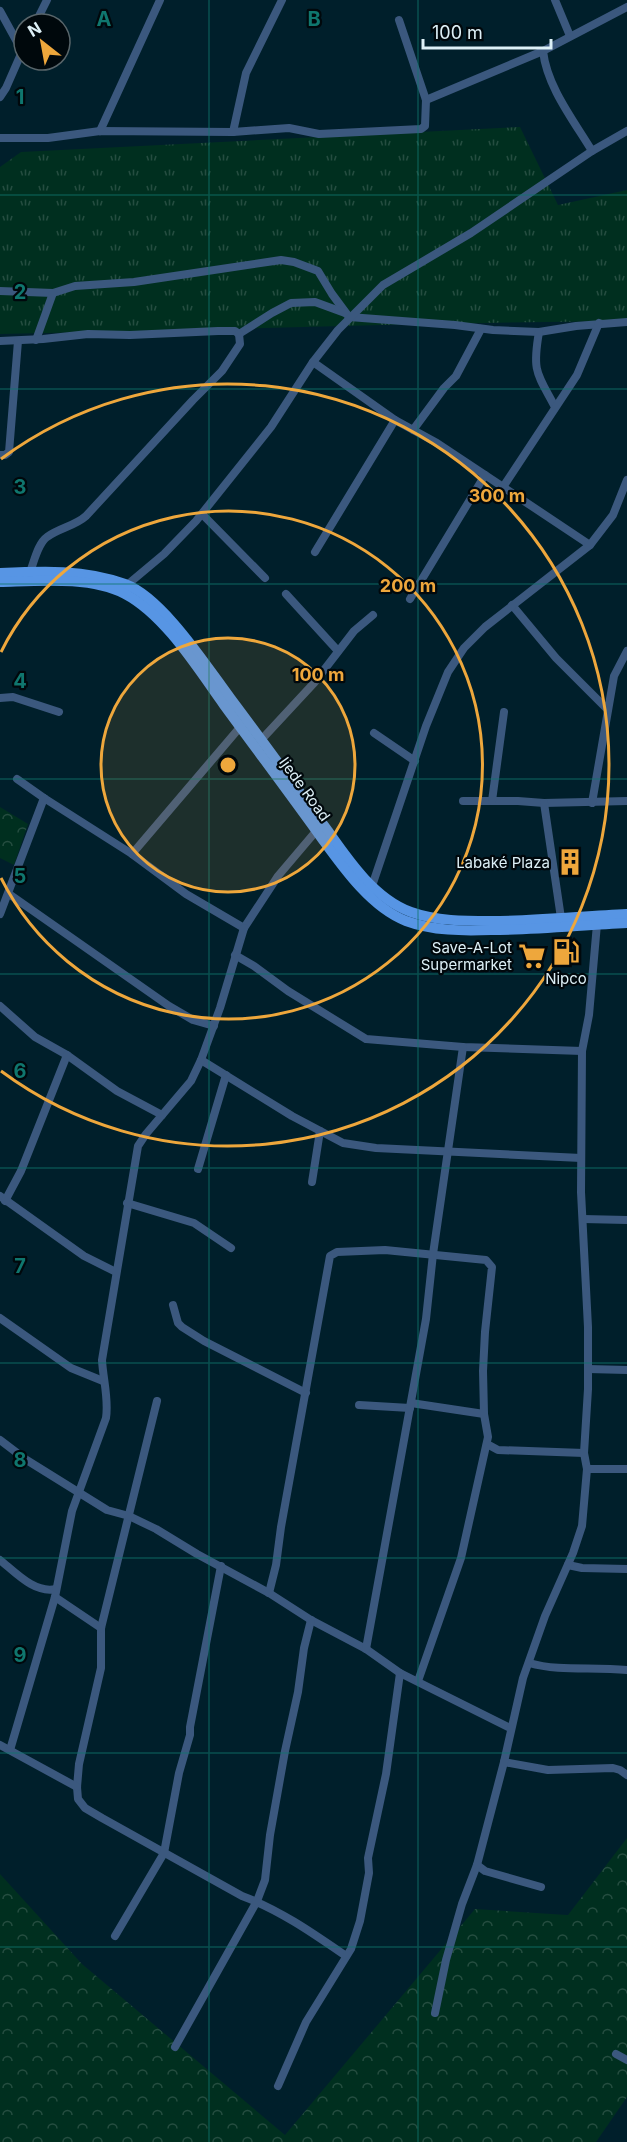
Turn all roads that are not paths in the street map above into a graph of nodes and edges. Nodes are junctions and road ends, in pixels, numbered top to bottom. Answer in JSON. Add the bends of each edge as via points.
{"nodes":[{"id":1,"x":159,"y":0,"type":"edge"},
{"id":2,"x":282,"y":0,"type":"edge"},
{"id":3,"x":555,"y":0,"type":"edge"},
{"id":4,"x":627,"y":7,"type":"edge"},
{"id":5,"x":0,"y":11,"type":"edge"},
{"id":6,"x":399,"y":20,"type":"dead end"},
{"id":7,"x":12,"y":31,"type":"edge"},
{"id":8,"x":570,"y":36,"type":"junction"},
{"id":9,"x":543,"y":51,"type":"junction"},
{"id":10,"x":13,"y":72,"type":"edge"},
{"id":11,"x":0,"y":97,"type":"edge"},
{"id":12,"x":426,"y":100,"type":"junction"},
{"id":13,"x":100,"y":131,"type":"junction"},
{"id":14,"x":627,"y":131,"type":"edge"},
{"id":15,"x":233,"y":132,"type":"junction"},
{"id":16,"x":0,"y":138,"type":"edge"},
{"id":17,"x":592,"y":151,"type":"junction"},
{"id":18,"x":0,"y":291,"type":"edge"},
{"id":19,"x":53,"y":293,"type":"junction"},
{"id":20,"x":348,"y":315,"type":"junction"},
{"id":21,"x":627,"y":322,"type":"edge"},
{"id":22,"x":598,"y":323,"type":"junction"},
{"id":23,"x":481,"y":329,"type":"junction"},
{"id":24,"x":539,"y":332,"type":"junction"},
{"id":25,"x":239,"y":334,"type":"junction"},
{"id":26,"x":0,"y":340,"type":"edge"},
{"id":27,"x":36,"y":340,"type":"junction"},
{"id":28,"x":18,"y":341,"type":"junction"},
{"id":29,"x":313,"y":362,"type":"junction"},
{"id":30,"x":555,"y":407,"type":"junction"},
{"id":31,"x":395,"y":420,"type":"junction"},
{"id":32,"x":413,"y":430,"type":"junction"},
{"id":33,"x":0,"y":456,"type":"edge"},
{"id":34,"x":485,"y":475,"type":"junction"},
{"id":35,"x":627,"y":480,"type":"edge"},
{"id":36,"x":503,"y":487,"type":"junction"},
{"id":37,"x":202,"y":514,"type":"junction"},
{"id":38,"x":590,"y":544,"type":"junction"},
{"id":39,"x":315,"y":552,"type":"dead end"},
{"id":40,"x":30,"y":572,"type":"junction"},
{"id":41,"x":0,"y":573,"type":"edge"},
{"id":42,"x":265,"y":579,"type":"dead end"},
{"id":43,"x":0,"y":582,"type":"edge"},
{"id":44,"x":128,"y":585,"type":"junction"},
{"id":45,"x":286,"y":594,"type":"dead end"},
{"id":46,"x":410,"y":599,"type":"dead end"},
{"id":47,"x":512,"y":606,"type":"junction"},
{"id":48,"x":373,"y":615,"type":"dead end"},
{"id":49,"x":338,"y":651,"type":"junction"},
{"id":50,"x":627,"y":651,"type":"edge"},
{"id":51,"x":0,"y":698,"type":"edge"},
{"id":52,"x":607,"y":709,"type":"junction"},
{"id":53,"x":59,"y":712,"type":"dead end"},
{"id":54,"x":504,"y":712,"type":"dead end"},
{"id":55,"x":241,"y":726,"type":"junction"},
{"id":56,"x":374,"y":734,"type":"dead end"},
{"id":57,"x":262,"y":739,"type":"junction"},
{"id":58,"x":416,"y":761,"type":"junction"},
{"id":59,"x":17,"y":779,"type":"dead end"},
{"id":60,"x":44,"y":798,"type":"junction"},
{"id":61,"x":463,"y":801,"type":"dead end"},
{"id":62,"x":492,"y":801,"type":"junction"},
{"id":63,"x":627,"y":801,"type":"edge"},
{"id":64,"x":544,"y":803,"type":"junction"},
{"id":65,"x":592,"y":803,"type":"junction"},
{"id":66,"x":316,"y":831,"type":"junction"},
{"id":67,"x":132,"y":854,"type":"junction"},
{"id":68,"x":372,"y":886,"type":"junction"},
{"id":69,"x":9,"y":894,"type":"junction"},
{"id":70,"x":0,"y":914,"type":"edge"},
{"id":71,"x":627,"y":914,"type":"edge"},
{"id":72,"x":561,"y":918,"type":"junction"},
{"id":73,"x":627,"y":923,"type":"edge"},
{"id":74,"x":597,"y":924,"type":"junction"},
{"id":75,"x":243,"y":928,"type":"junction"},
{"id":76,"x":235,"y":955,"type":"junction"},
{"id":77,"x":0,"y":1006,"type":"edge"},
{"id":78,"x":214,"y":1026,"type":"junction"},
{"id":79,"x":463,"y":1047,"type":"junction"},
{"id":80,"x":582,"y":1051,"type":"junction"},
{"id":81,"x":67,"y":1055,"type":"junction"},
{"id":82,"x":201,"y":1060,"type":"junction"},
{"id":83,"x":226,"y":1075,"type":"junction"},
{"id":84,"x":162,"y":1115,"type":"junction"},
{"id":85,"x":320,"y":1131,"type":"junction"},
{"id":86,"x":448,"y":1151,"type":"junction"},
{"id":87,"x":581,"y":1158,"type":"junction"},
{"id":88,"x":198,"y":1169,"type":"dead end"},
{"id":89,"x":312,"y":1182,"type":"dead end"},
{"id":90,"x":2,"y":1199,"type":"edge"},
{"id":91,"x":128,"y":1203,"type":"junction"},
{"id":92,"x":583,"y":1218,"type":"junction"},
{"id":93,"x":627,"y":1220,"type":"edge"},
{"id":94,"x":231,"y":1248,"type":"dead end"},
{"id":95,"x":433,"y":1254,"type":"junction"},
{"id":96,"x":117,"y":1272,"type":"junction"},
{"id":97,"x":173,"y":1305,"type":"dead end"},
{"id":98,"x":0,"y":1318,"type":"edge"},
{"id":99,"x":588,"y":1369,"type":"junction"},
{"id":100,"x":627,"y":1370,"type":"edge"},
{"id":101,"x":103,"y":1381,"type":"junction"},
{"id":102,"x":306,"y":1393,"type":"junction"},
{"id":103,"x":157,"y":1401,"type":"dead end"},
{"id":104,"x":359,"y":1405,"type":"dead end"},
{"id":105,"x":411,"y":1405,"type":"junction"},
{"id":106,"x":484,"y":1414,"type":"junction"},
{"id":107,"x":0,"y":1440,"type":"edge"},
{"id":108,"x":487,"y":1444,"type":"junction"},
{"id":109,"x":584,"y":1453,"type":"junction"},
{"id":110,"x":587,"y":1469,"type":"junction"},
{"id":111,"x":627,"y":1469,"type":"edge"},
{"id":112,"x":79,"y":1492,"type":"junction"},
{"id":113,"x":129,"y":1516,"type":"junction"},
{"id":114,"x":0,"y":1560,"type":"edge"},
{"id":115,"x":220,"y":1566,"type":"junction"},
{"id":116,"x":568,"y":1566,"type":"junction"},
{"id":117,"x":627,"y":1569,"type":"edge"},
{"id":118,"x":56,"y":1593,"type":"junction"},
{"id":119,"x":269,"y":1593,"type":"junction"},
{"id":120,"x":311,"y":1620,"type":"junction"},
{"id":121,"x":101,"y":1628,"type":"junction"},
{"id":122,"x":366,"y":1649,"type":"junction"},
{"id":123,"x":530,"y":1663,"type":"junction"},
{"id":124,"x":627,"y":1670,"type":"edge"},
{"id":125,"x":400,"y":1673,"type":"junction"},
{"id":126,"x":418,"y":1681,"type":"junction"},
{"id":127,"x":510,"y":1728,"type":"junction"},
{"id":128,"x":0,"y":1745,"type":"edge"},
{"id":129,"x":10,"y":1750,"type":"junction"},
{"id":130,"x":504,"y":1762,"type":"junction"},
{"id":131,"x":627,"y":1775,"type":"edge"},
{"id":132,"x":76,"y":1787,"type":"junction"},
{"id":133,"x":164,"y":1853,"type":"junction"},
{"id":134,"x":477,"y":1865,"type":"junction"},
{"id":135,"x":541,"y":1887,"type":"dead end"},
{"id":136,"x":257,"y":1901,"type":"junction"},
{"id":137,"x":115,"y":1935,"type":"dead end"},
{"id":138,"x":346,"y":1956,"type":"junction"},
{"id":139,"x":435,"y":2013,"type":"dead end"},
{"id":140,"x":175,"y":2047,"type":"dead end"},
{"id":141,"x":616,"y":2054,"type":"dead end"},
{"id":142,"x":627,"y":2060,"type":"edge"},
{"id":143,"x":278,"y":2086,"type":"dead end"}],
"edges":[{"from":1,"to":13,"type":"street"},
{"from":2,"to":15,"type":"street","via":[[246,73]]},
{"from":3,"to":8,"type":"street"},
{"from":4,"to":8,"type":"street"},
{"from":5,"to":7,"type":"street"},
{"from":6,"to":12,"type":"street"},
{"from":8,"to":9,"type":"street"},
{"from":9,"to":12,"type":"street"},
{"from":9,"to":17,"type":"street","via":[[544,67]]},
{"from":10,"to":11,"type":"street"},
{"from":12,"to":15,"type":"street","via":[[425,126],[421,129],[319,134],[289,128]]},
{"from":13,"to":15,"type":"street"},
{"from":13,"to":16,"type":"street","via":[[48,138]]},
{"from":14,"to":17,"type":"street"},
{"from":17,"to":20,"type":"street","via":[[471,233],[383,285]]},
{"from":18,"to":19,"type":"street"},
{"from":19,"to":20,"type":"street","via":[[75,286],[134,282],[281,260],[318,270]]},
{"from":19,"to":27,"type":"street"},
{"from":20,"to":23,"type":"street"},
{"from":20,"to":25,"type":"street","via":[[315,302],[291,303]]},
{"from":20,"to":29,"type":"street"},
{"from":21,"to":22,"type":"street"},
{"from":22,"to":24,"type":"street"},
{"from":22,"to":30,"type":"street","via":[[577,375]]},
{"from":23,"to":24,"type":"street"},
{"from":23,"to":32,"type":"street","via":[[456,376]]},
{"from":24,"to":30,"type":"street","via":[[536,371]]},
{"from":25,"to":27,"type":"street","via":[[88,334]]},
{"from":25,"to":40,"type":"street","via":[[240,344],[222,371],[86,516],[46,537]]},
{"from":26,"to":28,"type":"street"},
{"from":27,"to":28,"type":"street"},
{"from":28,"to":33,"type":"street","via":[[9,452]]},
{"from":29,"to":31,"type":"street"},
{"from":29,"to":37,"type":"street","via":[[271,427]]},
{"from":30,"to":36,"type":"street"},
{"from":31,"to":32,"type":"street"},
{"from":31,"to":39,"type":"street"},
{"from":32,"to":34,"type":"street"},
{"from":34,"to":36,"type":"street"},
{"from":34,"to":46,"type":"street"},
{"from":35,"to":38,"type":"street","via":[[613,514]]},
{"from":36,"to":38,"type":"street"},
{"from":37,"to":42,"type":"street"},
{"from":37,"to":44,"type":"street"},
{"from":38,"to":47,"type":"street"},
{"from":40,"to":41,"type":"main road","name":"Ijede Road"},
{"from":40,"to":44,"type":"main road","name":"Ijede Road","via":[[88,573]]},
{"from":43,"to":55,"type":"main road","name":"Ijede Road","via":[[86,582],[124,593],[154,617],[197,666]]},
{"from":44,"to":57,"type":"main road","name":"Ijede Road","via":[[149,598],[203,659]]},
{"from":45,"to":49,"type":"street"},
{"from":47,"to":52,"type":"street","via":[[555,658]]},
{"from":47,"to":58,"type":"street","via":[[473,638],[448,672]]},
{"from":48,"to":49,"type":"street"},
{"from":49,"to":57,"type":"street"},
{"from":50,"to":52,"type":"street","via":[[614,676]]},
{"from":51,"to":53,"type":"street","via":[[12,697]]},
{"from":52,"to":65,"type":"street"},
{"from":54,"to":62,"type":"street"},
{"from":55,"to":66,"type":"main road","name":"Ijede Road"},
{"from":55,"to":67,"type":"street"},
{"from":56,"to":58,"type":"street"},
{"from":57,"to":68,"type":"main road","name":"Ijede Road"},
{"from":58,"to":68,"type":"street"},
{"from":59,"to":60,"type":"street"},
{"from":60,"to":67,"type":"street"},
{"from":60,"to":69,"type":"street"},
{"from":61,"to":62,"type":"street"},
{"from":62,"to":64,"type":"street"},
{"from":63,"to":65,"type":"street"},
{"from":64,"to":65,"type":"street"},
{"from":64,"to":72,"type":"street"},
{"from":66,"to":74,"type":"main road","name":"Ijede Road","via":[[375,902],[406,921],[464,931]]},
{"from":66,"to":75,"type":"street","via":[[278,876]]},
{"from":67,"to":75,"type":"street","via":[[186,894]]},
{"from":68,"to":72,"type":"main road","name":"Ijede Road","via":[[409,912],[429,918]]},
{"from":69,"to":70,"type":"street"},
{"from":69,"to":78,"type":"street","via":[[169,1006],[193,1020]]},
{"from":71,"to":72,"type":"main road","name":"Ijede Road"},
{"from":73,"to":74,"type":"main road","name":"Ijede Road"},
{"from":74,"to":80,"type":"street"},
{"from":75,"to":76,"type":"street"},
{"from":76,"to":78,"type":"street"},
{"from":76,"to":79,"type":"street","via":[[366,1039]]},
{"from":77,"to":81,"type":"street","via":[[28,1033]]},
{"from":78,"to":82,"type":"street"},
{"from":79,"to":80,"type":"street"},
{"from":79,"to":86,"type":"street"},
{"from":80,"to":87,"type":"street"},
{"from":81,"to":84,"type":"street","via":[[117,1091]]},
{"from":81,"to":90,"type":"street","via":[[21,1171]]},
{"from":82,"to":83,"type":"street"},
{"from":82,"to":84,"type":"street","via":[[191,1081]]},
{"from":83,"to":85,"type":"street"},
{"from":83,"to":88,"type":"street"},
{"from":84,"to":91,"type":"street","via":[[138,1146]]},
{"from":85,"to":86,"type":"street","via":[[357,1146]]},
{"from":85,"to":89,"type":"street"},
{"from":86,"to":87,"type":"street"},
{"from":86,"to":95,"type":"street"},
{"from":87,"to":92,"type":"street"},
{"from":90,"to":96,"type":"street","via":[[84,1256]]},
{"from":91,"to":94,"type":"street","via":[[194,1223]]},
{"from":91,"to":96,"type":"street"},
{"from":92,"to":93,"type":"street"},
{"from":92,"to":99,"type":"street"},
{"from":95,"to":102,"type":"street","via":[[385,1250],[337,1252],[330,1256]]},
{"from":95,"to":105,"type":"street"},
{"from":95,"to":106,"type":"street","via":[[482,1258],[492,1267],[485,1332]]},
{"from":96,"to":101,"type":"street","via":[[102,1360]]},
{"from":97,"to":102,"type":"street","via":[[182,1327]]},
{"from":98,"to":101,"type":"street","via":[[71,1368]]},
{"from":99,"to":100,"type":"street"},
{"from":99,"to":109,"type":"street"},
{"from":101,"to":112,"type":"street","via":[[106,1418]]},
{"from":102,"to":119,"type":"street"},
{"from":103,"to":113,"type":"street"},
{"from":104,"to":105,"type":"street"},
{"from":105,"to":106,"type":"street"},
{"from":105,"to":122,"type":"street"},
{"from":106,"to":108,"type":"street"},
{"from":107,"to":112,"type":"street"},
{"from":108,"to":109,"type":"street","via":[[498,1450]]},
{"from":108,"to":126,"type":"street","via":[[461,1558]]},
{"from":109,"to":110,"type":"street"},
{"from":110,"to":111,"type":"street"},
{"from":110,"to":116,"type":"street","via":[[582,1526]]},
{"from":112,"to":113,"type":"street","via":[[107,1510]]},
{"from":112,"to":118,"type":"street","via":[[67,1529]]},
{"from":113,"to":115,"type":"street"},
{"from":113,"to":121,"type":"street"},
{"from":114,"to":118,"type":"street","via":[[34,1586]]},
{"from":115,"to":119,"type":"street"},
{"from":115,"to":133,"type":"street"},
{"from":116,"to":117,"type":"street"},
{"from":116,"to":123,"type":"street","via":[[545,1616]]},
{"from":118,"to":121,"type":"street"},
{"from":118,"to":129,"type":"street"},
{"from":119,"to":120,"type":"street"},
{"from":120,"to":122,"type":"street"},
{"from":120,"to":136,"type":"street","via":[[265,1880]]},
{"from":121,"to":132,"type":"street","via":[[100,1668]]},
{"from":122,"to":125,"type":"street"},
{"from":123,"to":124,"type":"street","via":[[563,1669]]},
{"from":123,"to":127,"type":"street"},
{"from":125,"to":126,"type":"street"},
{"from":125,"to":138,"type":"street","via":[[362,1911]]},
{"from":126,"to":127,"type":"street"},
{"from":127,"to":130,"type":"street"},
{"from":128,"to":129,"type":"street"},
{"from":129,"to":132,"type":"street"},
{"from":130,"to":131,"type":"street","via":[[548,1770],[613,1768]]},
{"from":130,"to":134,"type":"street"},
{"from":132,"to":133,"type":"street","via":[[85,1808]]},
{"from":133,"to":136,"type":"street"},
{"from":133,"to":137,"type":"street"},
{"from":134,"to":135,"type":"street","via":[[485,1871]]},
{"from":134,"to":139,"type":"street","via":[[446,1960]]},
{"from":136,"to":138,"type":"street"},
{"from":136,"to":140,"type":"street"},
{"from":138,"to":143,"type":"street","via":[[306,2022]]},
{"from":141,"to":142,"type":"street"}]}
